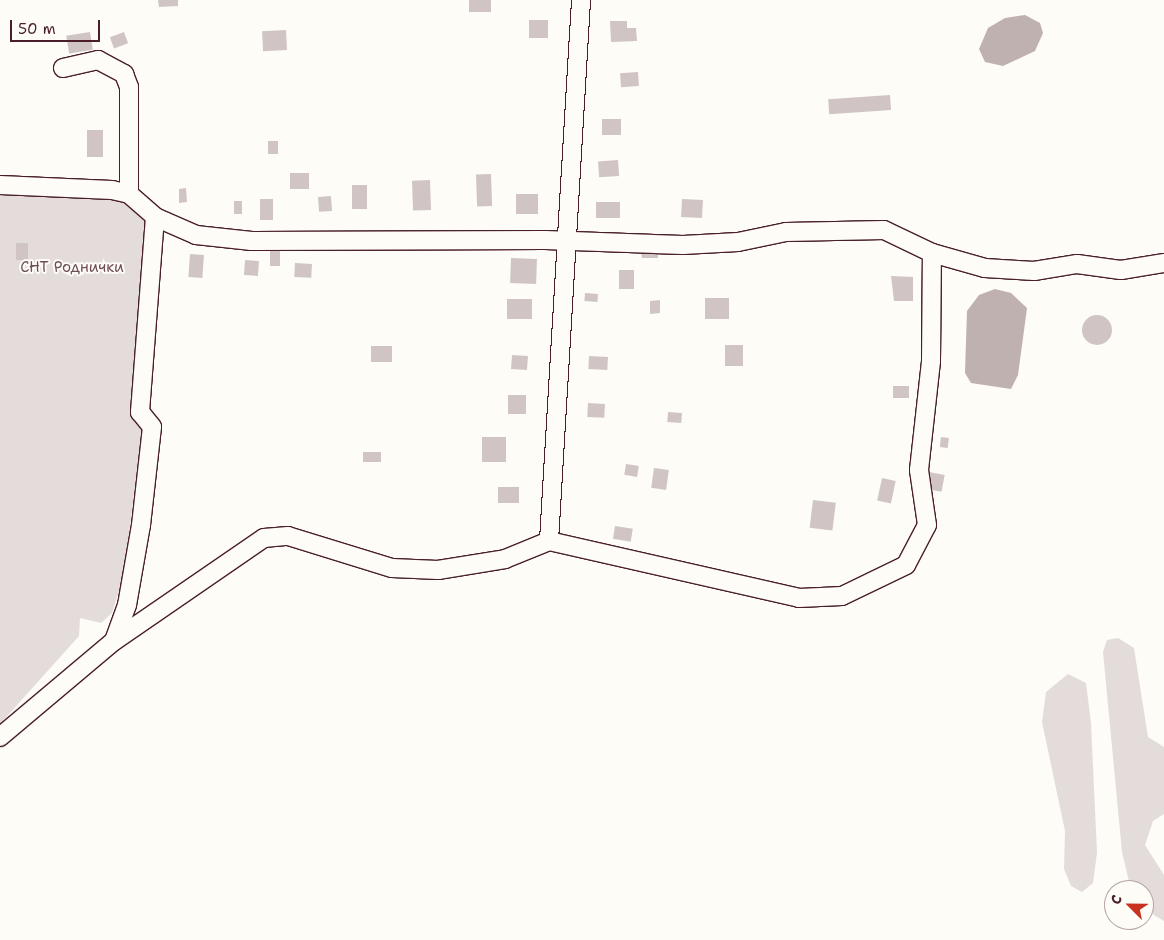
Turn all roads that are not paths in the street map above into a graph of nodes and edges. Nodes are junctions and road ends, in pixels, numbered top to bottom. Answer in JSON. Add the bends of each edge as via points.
{"nodes":[{"id":1,"x":581,"y":0,"type":"edge"},
{"id":2,"x":63,"y":68,"type":"dead end"},
{"id":3,"x":0,"y":185,"type":"edge"},
{"id":4,"x":129,"y":194,"type":"junction"},
{"id":5,"x":155,"y":217,"type":"junction"},
{"id":6,"x":567,"y":241,"type":"junction"},
{"id":7,"x":932,"y":253,"type":"junction"},
{"id":8,"x":1164,"y":263,"type":"edge"},
{"id":9,"x":549,"y":540,"type":"junction"},
{"id":10,"x":114,"y":641,"type":"junction"},
{"id":11,"x":0,"y":737,"type":"edge"}],
"edges":[{"from":1,"to":6,"type":"street"},
{"from":2,"to":4,"type":"street","via":[[98,60],[124,74],[129,87]]},
{"from":3,"to":4,"type":"street"},
{"from":4,"to":5,"type":"street"},
{"from":5,"to":6,"type":"street","via":[[217,240]]},
{"from":5,"to":10,"type":"street","via":[[140,412],[152,427],[141,525],[127,605]]},
{"from":6,"to":7,"type":"street","via":[[683,245],[738,242],[786,232],[876,230],[900,235]]},
{"from":6,"to":9,"type":"street"},
{"from":7,"to":8,"type":"street","via":[[1016,271],[1077,264],[1121,270]]},
{"from":7,"to":9,"type":"street","via":[[931,361],[919,470],[927,525],[906,565],[842,596],[799,598],[597,555]]},
{"from":9,"to":10,"type":"street","via":[[505,559],[413,569],[392,568],[274,534]]},
{"from":10,"to":11,"type":"street"}]}
